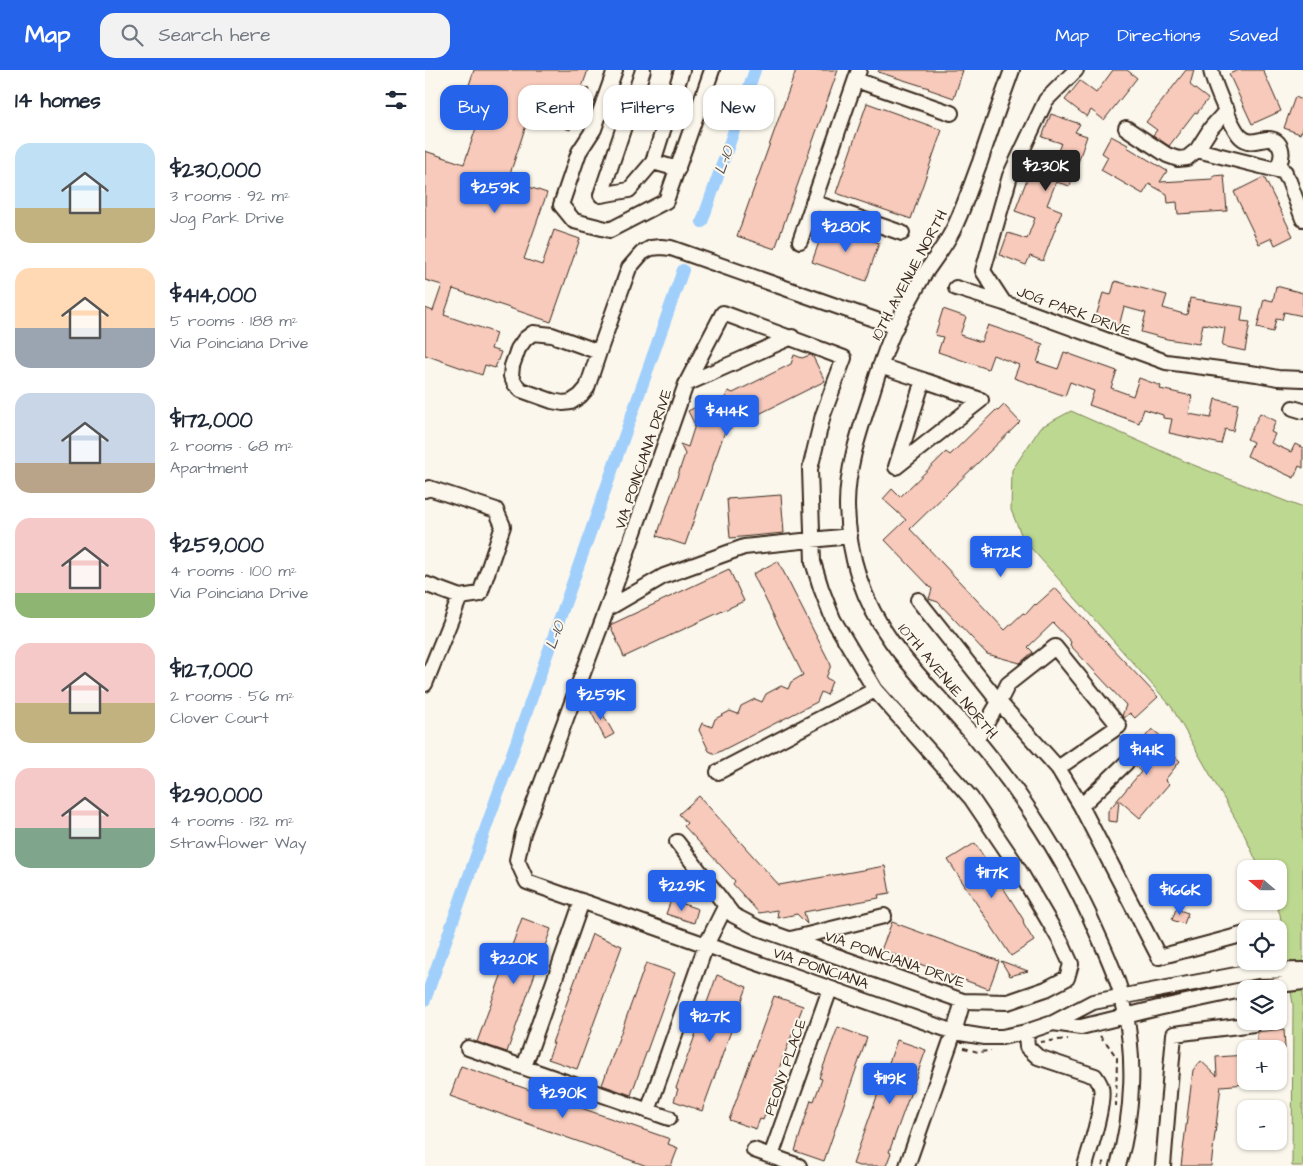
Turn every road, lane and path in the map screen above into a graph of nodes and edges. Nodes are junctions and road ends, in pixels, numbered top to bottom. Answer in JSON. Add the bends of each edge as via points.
{"nodes":[{"id":1,"x":615,"y":70,"type":"edge"},
{"id":2,"x":643,"y":70,"type":"edge"},
{"id":3,"x":682,"y":70,"type":"edge"},
{"id":4,"x":712,"y":70,"type":"edge"},
{"id":5,"x":1012,"y":70,"type":"edge"},
{"id":6,"x":1076,"y":70,"type":"edge"},
{"id":7,"x":1211,"y":70,"type":"edge"},
{"id":8,"x":857,"y":75,"type":"edge"},
{"id":9,"x":1227,"y":110,"type":"junction"},
{"id":10,"x":951,"y":113,"type":"dead end"},
{"id":11,"x":1126,"y":128,"type":"dead end"},
{"id":12,"x":1197,"y":150,"type":"junction"},
{"id":13,"x":653,"y":162,"type":"junction"},
{"id":14,"x":678,"y":169,"type":"junction"},
{"id":15,"x":1285,"y":172,"type":"junction"},
{"id":16,"x":813,"y":202,"type":"junction"},
{"id":17,"x":1303,"y":219,"type":"edge"},
{"id":18,"x":902,"y":233,"type":"dead end"},
{"id":19,"x":800,"y":241,"type":"dead end"},
{"id":20,"x":956,"y":288,"type":"dead end"},
{"id":21,"x":1004,"y":303,"type":"junction"},
{"id":22,"x":895,"y":327,"type":"junction"},
{"id":23,"x":792,"y":337,"type":"junction"},
{"id":24,"x":599,"y":352,"type":"junction"},
{"id":25,"x":880,"y":366,"type":"junction"},
{"id":26,"x":1303,"y":379,"type":"edge"},
{"id":27,"x":923,"y":380,"type":"junction"},
{"id":28,"x":686,"y":384,"type":"junction"},
{"id":29,"x":425,"y":490,"type":"edge"},
{"id":30,"x":850,"y":536,"type":"junction"},
{"id":31,"x":811,"y":540,"type":"junction"},
{"id":32,"x":425,"y":584,"type":"edge"},
{"id":33,"x":460,"y":597,"type":"junction"},
{"id":34,"x":918,"y":600,"type":"dead end"},
{"id":35,"x":607,"y":608,"type":"junction"},
{"id":36,"x":425,"y":684,"type":"edge"},
{"id":37,"x":875,"y":690,"type":"junction"},
{"id":38,"x":999,"y":702,"type":"junction"},
{"id":39,"x":977,"y":739,"type":"junction"},
{"id":40,"x":1126,"y":763,"type":"dead end"},
{"id":41,"x":1058,"y":768,"type":"junction"},
{"id":42,"x":718,"y":772,"type":"dead end"},
{"id":43,"x":1081,"y":806,"type":"junction"},
{"id":44,"x":677,"y":842,"type":"dead end"},
{"id":45,"x":582,"y":902,"type":"junction"},
{"id":46,"x":726,"y":905,"type":"junction"},
{"id":47,"x":883,"y":916,"type":"dead end"},
{"id":48,"x":1237,"y":936,"type":"edge"},
{"id":49,"x":790,"y":939,"type":"junction"},
{"id":50,"x":706,"y":945,"type":"junction"},
{"id":51,"x":1287,"y":969,"type":"edge"},
{"id":52,"x":1238,"y":970,"type":"edge"},
{"id":53,"x":1303,"y":970,"type":"edge"},
{"id":54,"x":1303,"y":982,"type":"edge"},
{"id":55,"x":1287,"y":984,"type":"edge"},
{"id":56,"x":830,"y":989,"type":"junction"},
{"id":57,"x":1237,"y":991,"type":"edge"},
{"id":58,"x":1122,"y":997,"type":"junction"},
{"id":59,"x":963,"y":1001,"type":"junction"},
{"id":60,"x":1125,"y":1017,"type":"junction"},
{"id":61,"x":1053,"y":1023,"type":"junction"},
{"id":62,"x":1237,"y":1026,"type":"edge"},
{"id":63,"x":954,"y":1032,"type":"junction"},
{"id":64,"x":1026,"y":1032,"type":"junction"},
{"id":65,"x":468,"y":1048,"type":"dead end"},
{"id":66,"x":524,"y":1067,"type":"junction"},
{"id":67,"x":648,"y":1111,"type":"junction"},
{"id":68,"x":669,"y":1118,"type":"dead end"},
{"id":69,"x":754,"y":1150,"type":"dead end"},
{"id":70,"x":771,"y":1156,"type":"junction"},
{"id":71,"x":799,"y":1166,"type":"edge"},
{"id":72,"x":907,"y":1166,"type":"edge"},
{"id":73,"x":1085,"y":1166,"type":"edge"},
{"id":74,"x":1118,"y":1166,"type":"edge"},
{"id":75,"x":1163,"y":1166,"type":"edge"}],
"edges":[{"from":1,"to":14,"type":"street","via":[[594,129],[579,152],[561,205],[574,221],[610,230],[666,201]]},
{"from":2,"to":13,"type":"street","via":[[601,194],[629,190]]},
{"from":3,"to":13,"type":"street"},
{"from":4,"to":14,"type":"street"},
{"from":5,"to":22,"type":"street","name":"10TH AVENUE NORTH","via":[[952,232]]},
{"from":6,"to":21,"type":"street","name":"JOG PARK DRIVE","via":[[1046,100],[1010,176],[983,270]]},
{"from":7,"to":9,"type":"street"},
{"from":8,"to":10,"type":"street"},
{"from":8,"to":16,"type":"street"},
{"from":9,"to":12,"type":"street"},
{"from":9,"to":15,"type":"street","via":[[1243,139],[1251,142],[1268,139],[1282,148],[1283,157],[1279,164]]},
{"from":11,"to":12,"type":"street","via":[[1178,159],[1187,158]]},
{"from":12,"to":15,"type":"street"},
{"from":13,"to":14,"type":"street"},
{"from":15,"to":17,"type":"street"},
{"from":16,"to":18,"type":"street"},
{"from":16,"to":19,"type":"street"},
{"from":20,"to":21,"type":"street"},
{"from":21,"to":26,"type":"street","name":"JOG PARK DRIVE","via":[[1166,362]]},
{"from":22,"to":24,"type":"street","via":[[661,247],[642,253],[629,268]]},
{"from":22,"to":25,"type":"street","name":"10TH AVENUE NORTH"},
{"from":23,"to":28,"type":"street"},
{"from":23,"to":28,"type":"street","name":"VIA POINCIANA DRIVE","via":[[723,313]]},
{"from":23,"to":31,"type":"street","name":"VIA POINCIANA DRIVE","via":[[844,358],[823,415],[810,469]]},
{"from":24,"to":24,"type":"street","via":[[587,388],[571,402],[552,402],[521,390],[511,376],[518,349],[533,333],[552,335]]},
{"from":25,"to":27,"type":"street"},
{"from":25,"to":30,"type":"street","name":"10TH AVENUE NORTH","via":[[849,474]]},
{"from":27,"to":27,"type":"street","via":[[907,432],[896,467],[981,400]]},
{"from":28,"to":35,"type":"street","name":"VIA POINCIANA DRIVE"},
{"from":29,"to":33,"type":"street","via":[[429,488],[497,510],[503,526],[480,594]]},
{"from":30,"to":31,"type":"street"},
{"from":30,"to":39,"type":"street","name":"10TH AVENUE NORTH","via":[[856,568],[876,617],[903,656]]},
{"from":31,"to":35,"type":"street","via":[[744,547],[664,576]]},
{"from":31,"to":37,"type":"street","name":"VIA POINCIANA DRIVE","via":[[813,562],[833,619]]},
{"from":32,"to":33,"type":"street"},
{"from":33,"to":36,"type":"street"},
{"from":34,"to":38,"type":"street"},
{"from":35,"to":45,"type":"street","name":"VIA POINCIANA DRIVE","via":[[523,833],[517,860],[527,882]]},
{"from":37,"to":42,"type":"street"},
{"from":37,"to":59,"type":"street","name":"VIA POINCIANA DRIVE","via":[[971,798],[1013,860],[1071,964],[1067,978],[1039,992],[1008,1002]]},
{"from":38,"to":39,"type":"street"},
{"from":38,"to":41,"type":"street"},
{"from":38,"to":41,"type":"street","via":[[1009,684],[1055,647],[1119,726]]},
{"from":39,"to":58,"type":"street","name":"10TH AVENUE NORTH","via":[[1030,812],[1070,876],[1104,948]]},
{"from":40,"to":43,"type":"street"},
{"from":41,"to":43,"type":"street"},
{"from":43,"to":48,"type":"street","via":[[1159,957]]},
{"from":44,"to":46,"type":"street","name":"VIA POINCIANA DRIVE"},
{"from":45,"to":50,"type":"street","name":"VIA POINCIANA"},
{"from":45,"to":66,"type":"street"},
{"from":46,"to":49,"type":"street","name":"VIA POINCIANA DRIVE","via":[[733,915]]},
{"from":46,"to":50,"type":"street"},
{"from":47,"to":49,"type":"street"},
{"from":49,"to":59,"type":"street","name":"VIA POINCIANA DRIVE"},
{"from":50,"to":56,"type":"street","name":"VIA POINCIANA"},
{"from":50,"to":67,"type":"street"},
{"from":51,"to":53,"type":"street","name":"VIA POINCIANA"},
{"from":52,"to":58,"type":"street","name":"VIA POINCIANA"},
{"from":54,"to":55,"type":"street","name":"VIA POINCIANA"},
{"from":56,"to":63,"type":"street","name":"VIA POINCIANA"},
{"from":56,"to":70,"type":"street","name":"PEONY PLACE"},
{"from":57,"to":60,"type":"street","name":"VIA POINCIANA"},
{"from":58,"to":60,"type":"street","name":"10TH AVENUE NORTH"},
{"from":58,"to":61,"type":"street","name":"VIA POINCIANA","via":[[1093,1002]]},
{"from":59,"to":63,"type":"street"},
{"from":60,"to":61,"type":"street","name":"VIA POINCIANA","via":[[1081,1027]]},
{"from":60,"to":74,"type":"street","name":"10TH AVENUE NORTH","via":[[1131,1082],[1129,1116]]},
{"from":61,"to":64,"type":"street","name":"VIA POINCIANA"},
{"from":62,"to":75,"type":"street","via":[[1174,1034]]},
{"from":63,"to":64,"type":"street","name":"VIA POINCIANA","via":[[985,1038]]},
{"from":63,"to":72,"type":"street"},
{"from":64,"to":73,"type":"street","via":[[1027,1048],[1038,1057],[1095,1076],[1101,1086],[1095,1130]]},
{"from":65,"to":66,"type":"street"},
{"from":66,"to":67,"type":"street"},
{"from":67,"to":68,"type":"street"},
{"from":69,"to":70,"type":"street"},
{"from":70,"to":71,"type":"street"}]}
